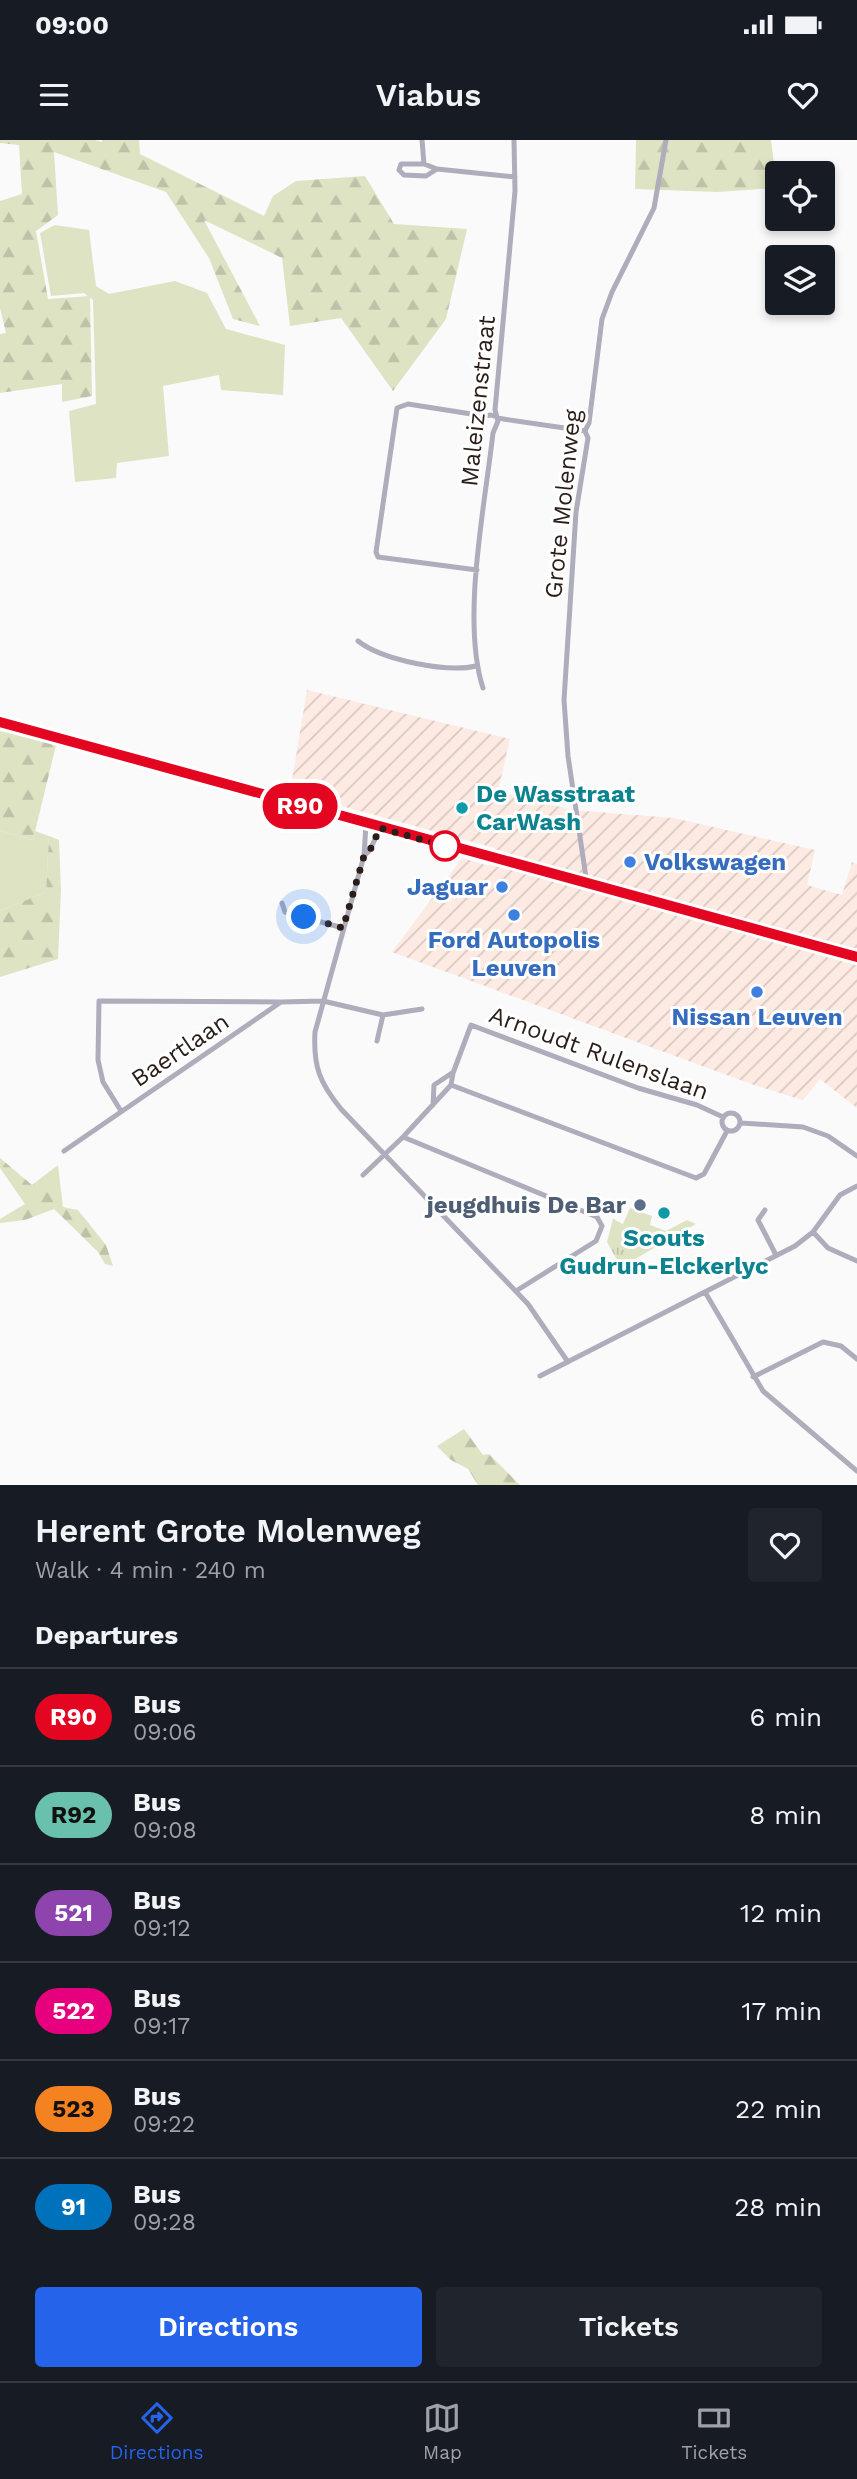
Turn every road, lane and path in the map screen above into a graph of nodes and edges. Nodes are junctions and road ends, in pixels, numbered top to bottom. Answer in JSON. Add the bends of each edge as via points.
{"nodes":[{"id":1,"x":422,"y":140,"type":"edge"},
{"id":2,"x":514,"y":140,"type":"edge"},
{"id":3,"x":666,"y":140,"type":"edge"},
{"id":4,"x":424,"y":164,"type":"junction"},
{"id":5,"x":437,"y":169,"type":"junction"},
{"id":6,"x":515,"y":177,"type":"junction"},
{"id":7,"x":498,"y":418,"type":"junction"},
{"id":8,"x":585,"y":431,"type":"junction"},
{"id":9,"x":477,"y":570,"type":"junction"},
{"id":10,"x":358,"y":641,"type":"dead end"},
{"id":11,"x":476,"y":666,"type":"junction"},
{"id":12,"x":483,"y":688,"type":"dead end"},
{"id":13,"x":0,"y":722,"type":"edge"},
{"id":14,"x":366,"y":824,"type":"junction"},
{"id":15,"x":380,"y":828,"type":"junction"},
{"id":16,"x":364,"y":856,"type":"junction"},
{"id":17,"x":587,"y":884,"type":"junction"},
{"id":18,"x":282,"y":903,"type":"dead end"},
{"id":19,"x":343,"y":928,"type":"junction"},
{"id":20,"x":857,"y":957,"type":"edge"},
{"id":21,"x":323,"y":1001,"type":"junction"},
{"id":22,"x":281,"y":1002,"type":"junction"},
{"id":23,"x":422,"y":1009,"type":"dead end"},
{"id":24,"x":383,"y":1015,"type":"junction"},
{"id":25,"x":377,"y":1041,"type":"dead end"},
{"id":26,"x":453,"y":1073,"type":"junction"},
{"id":27,"x":451,"y":1085,"type":"junction"},
{"id":28,"x":433,"y":1105,"type":"junction"},
{"id":29,"x":121,"y":1111,"type":"junction"},
{"id":30,"x":723,"y":1117,"type":"junction"},
{"id":31,"x":741,"y":1123,"type":"junction"},
{"id":32,"x":727,"y":1131,"type":"junction"},
{"id":33,"x":403,"y":1137,"type":"junction"},
{"id":34,"x":64,"y":1151,"type":"dead end"},
{"id":35,"x":384,"y":1154,"type":"junction"},
{"id":36,"x":857,"y":1156,"type":"edge"},
{"id":37,"x":362,"y":1175,"type":"dead end"},
{"id":38,"x":857,"y":1186,"type":"edge"},
{"id":39,"x":765,"y":1210,"type":"dead end"},
{"id":40,"x":813,"y":1232,"type":"junction"},
{"id":41,"x":776,"y":1255,"type":"junction"},
{"id":42,"x":857,"y":1261,"type":"edge"},
{"id":43,"x":516,"y":1291,"type":"junction"},
{"id":44,"x":705,"y":1292,"type":"junction"},
{"id":45,"x":857,"y":1359,"type":"edge"},
{"id":46,"x":568,"y":1362,"type":"junction"},
{"id":47,"x":540,"y":1376,"type":"dead end"},
{"id":48,"x":753,"y":1377,"type":"junction"},
{"id":49,"x":857,"y":1471,"type":"edge"}],
"edges":[{"from":1,"to":4,"type":"street"},
{"from":2,"to":6,"type":"street","name":"Maleizenstraat"},
{"from":3,"to":8,"type":"street","name":"Grote Molenweg","via":[[654,208],[602,319]]},
{"from":4,"to":5,"type":"street"},
{"from":4,"to":5,"type":"street","via":[[401,164],[399,170],[404,175],[426,176]]},
{"from":5,"to":6,"type":"street"},
{"from":6,"to":7,"type":"street","name":"Maleizenstraat","via":[[495,410]]},
{"from":7,"to":8,"type":"street"},
{"from":7,"to":9,"type":"street","name":"Maleizenstraat"},
{"from":7,"to":9,"type":"street","via":[[403,404],[395,414],[378,558]]},
{"from":8,"to":17,"type":"street","name":"Grote Molenweg","via":[[588,438],[576,512],[564,701]]},
{"from":9,"to":11,"type":"street","name":"Maleizenstraat"},
{"from":10,"to":11,"type":"street","via":[[418,664]]},
{"from":11,"to":12,"type":"street","name":"Maleizenstraat"},
{"from":13,"to":14,"type":"main road"},
{"from":14,"to":15,"type":"main road"},
{"from":14,"to":16,"type":"street"},
{"from":15,"to":16,"type":"street"},
{"from":15,"to":17,"type":"main road"},
{"from":16,"to":19,"type":"street"},
{"from":17,"to":20,"type":"main road"},
{"from":18,"to":19,"type":"street","via":[[285,912]]},
{"from":19,"to":21,"type":"street"},
{"from":21,"to":22,"type":"street"},
{"from":21,"to":24,"type":"street"},
{"from":21,"to":35,"type":"street","via":[[313,1053],[317,1070],[325,1089]]},
{"from":22,"to":29,"type":"street","name":"Baertlaan"},
{"from":22,"to":29,"type":"street","via":[[99,1001],[97,1060],[103,1082]]},
{"from":23,"to":24,"type":"street"},
{"from":24,"to":25,"type":"street"},
{"from":26,"to":27,"type":"street","name":"Arnoudt Rulenslaan"},
{"from":26,"to":28,"type":"street","name":"Arnoudt Rulenslaan","via":[[434,1085]]},
{"from":26,"to":30,"type":"street","name":"Arnoudt Rulenslaan","via":[[471,1025]]},
{"from":27,"to":28,"type":"street"},
{"from":27,"to":32,"type":"street","via":[[696,1178],[704,1174]]},
{"from":28,"to":33,"type":"street"},
{"from":29,"to":34,"type":"street","name":"Baertlaan"},
{"from":30,"to":31,"type":"street","name":"Arnoudt Rulenslaan","via":[[734,1113]]},
{"from":30,"to":32,"type":"street","name":"Arnoudt Rulenslaan"},
{"from":31,"to":32,"type":"street","name":"Arnoudt Rulenslaan","via":[[736,1130]]},
{"from":31,"to":36,"type":"street","name":"Arnoudt Rulenslaan","via":[[803,1127],[828,1136]]},
{"from":33,"to":35,"type":"street"},
{"from":33,"to":43,"type":"street","via":[[597,1216],[602,1226],[596,1241]]},
{"from":35,"to":37,"type":"street"},
{"from":35,"to":43,"type":"street"},
{"from":38,"to":40,"type":"street","via":[[840,1195]]},
{"from":39,"to":41,"type":"street","via":[[758,1220]]},
{"from":40,"to":41,"type":"street"},
{"from":40,"to":42,"type":"street","via":[[828,1248]]},
{"from":41,"to":44,"type":"street"},
{"from":43,"to":46,"type":"street"},
{"from":44,"to":46,"type":"street"},
{"from":44,"to":48,"type":"street"},
{"from":45,"to":48,"type":"street","via":[[841,1346],[823,1342]]},
{"from":46,"to":47,"type":"street"},
{"from":48,"to":49,"type":"street","via":[[775,1402]]}]}
